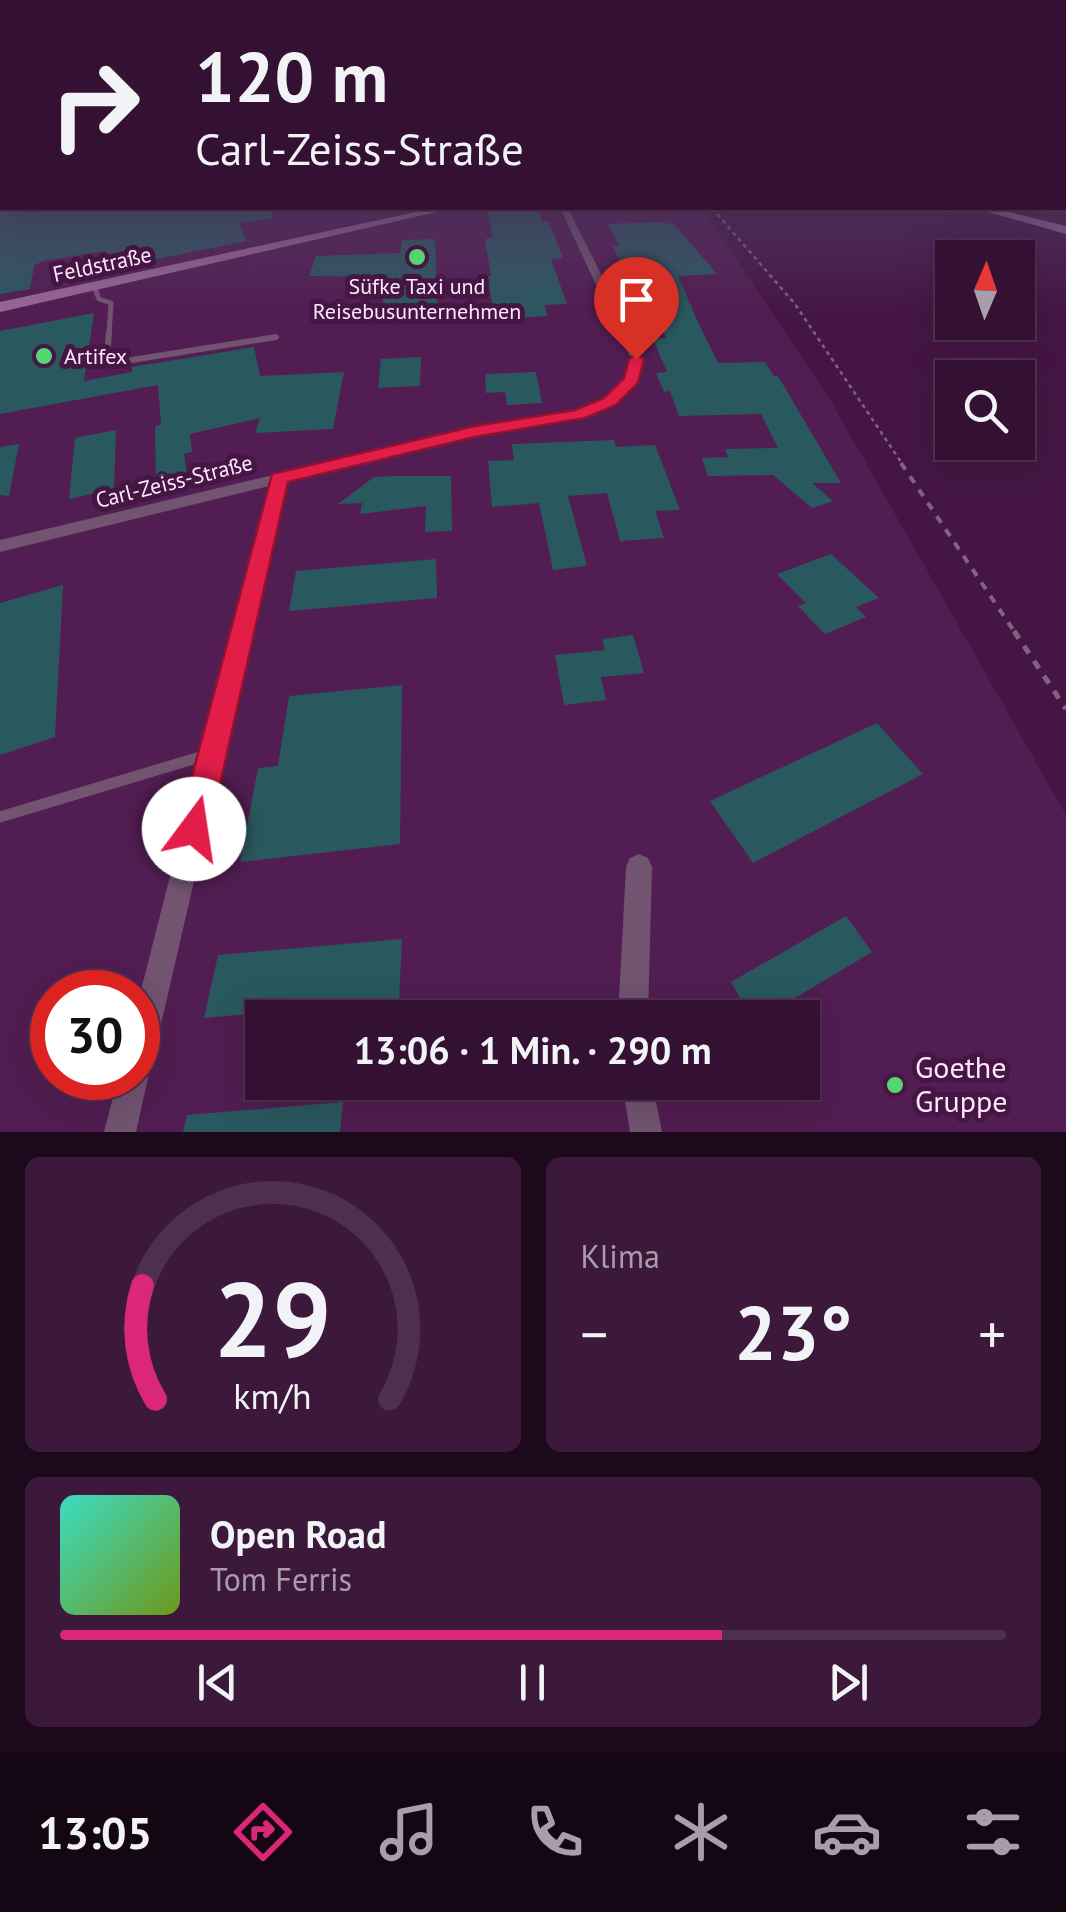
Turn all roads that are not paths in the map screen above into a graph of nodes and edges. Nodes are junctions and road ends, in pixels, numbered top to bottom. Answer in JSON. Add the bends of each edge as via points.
{"nodes":[{"id":1,"x":439,"y":210,"type":"edge"},
{"id":2,"x":565,"y":210,"type":"edge"},
{"id":3,"x":988,"y":210,"type":"edge"},
{"id":4,"x":1066,"y":230,"type":"edge"},
{"id":5,"x":94,"y":286,"type":"junction"},
{"id":6,"x":0,"y":307,"type":"edge"},
{"id":7,"x":276,"y":337,"type":"dead end"},
{"id":8,"x":280,"y":478,"type":"junction"},
{"id":9,"x":0,"y":546,"type":"edge"},
{"id":10,"x":212,"y":753,"type":"junction"},
{"id":11,"x":0,"y":817,"type":"edge"},
{"id":12,"x":639,"y":867,"type":"dead end"},
{"id":13,"x":160,"y":970,"type":"edge"},
{"id":14,"x":634,"y":1000,"type":"edge"},
{"id":15,"x":128,"y":1100,"type":"edge"},
{"id":16,"x":640,"y":1100,"type":"edge"},
{"id":17,"x":120,"y":1132,"type":"edge"},
{"id":18,"x":646,"y":1132,"type":"edge"}],
"edges":[{"from":1,"to":5,"type":"street","name":"Feldstraße"},
{"from":2,"to":8,"type":"street","name":"Carl-Zeiss-Straße","via":[[636,359],[632,380],[610,401],[579,414],[475,431]]},
{"from":3,"to":4,"type":"street"},
{"from":5,"to":6,"type":"street","name":"Feldstraße"},
{"from":5,"to":7,"type":"lane","via":[[99,299],[112,303],[108,358],[114,364]]},
{"from":8,"to":9,"type":"street","name":"Carl-Zeiss-Straße"},
{"from":8,"to":10,"type":"street"},
{"from":10,"to":11,"type":"lane"},
{"from":10,"to":13,"type":"street"},
{"from":12,"to":14,"type":"street"},
{"from":15,"to":17,"type":"street"},
{"from":16,"to":18,"type":"street"}]}
